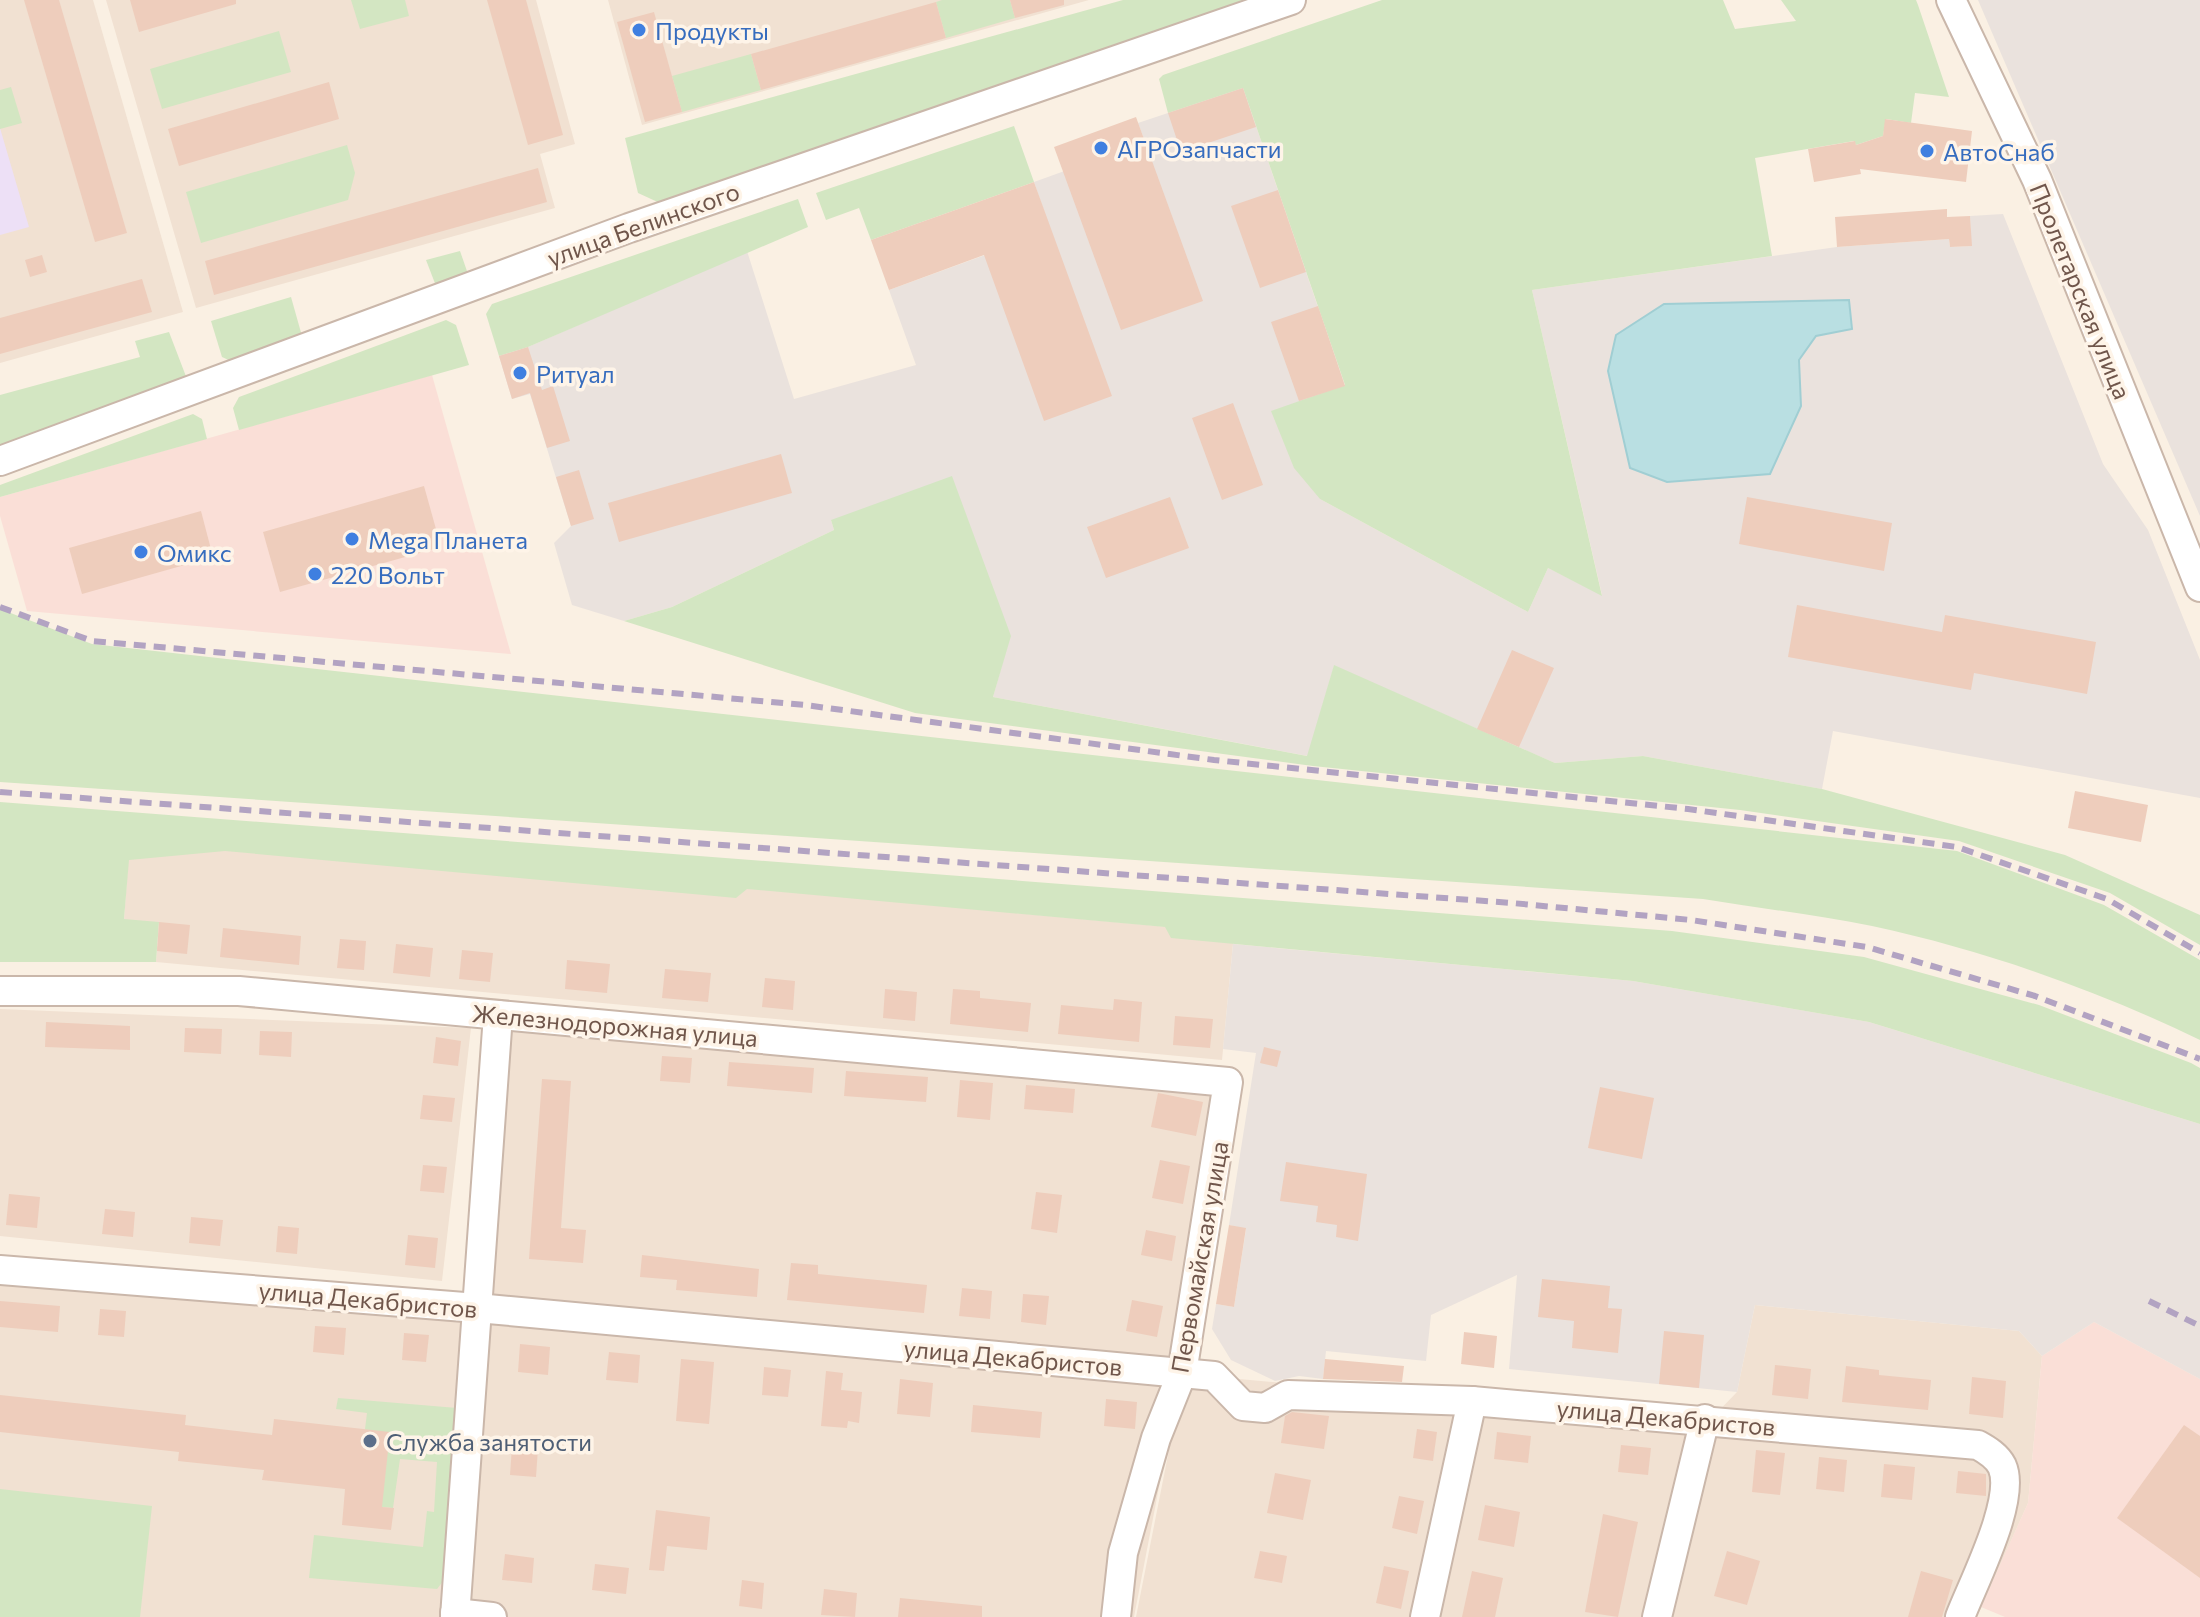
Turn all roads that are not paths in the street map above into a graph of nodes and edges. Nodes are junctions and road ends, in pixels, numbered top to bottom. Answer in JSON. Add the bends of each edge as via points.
{"nodes":[{"id":1,"x":1291,"y":0,"type":"edge"},
{"id":2,"x":1951,"y":0,"type":"edge"},
{"id":3,"x":0,"y":461,"type":"edge"},
{"id":4,"x":2200,"y":587,"type":"edge"},
{"id":5,"x":0,"y":991,"type":"edge"},
{"id":6,"x":498,"y":1015,"type":"junction"},
{"id":7,"x":1228,"y":1082,"type":"joint"},
{"id":8,"x":0,"y":1270,"type":"edge"},
{"id":9,"x":477,"y":1308,"type":"junction"},
{"id":10,"x":1182,"y":1373,"type":"junction"},
{"id":11,"x":1472,"y":1401,"type":"junction"},
{"id":12,"x":1705,"y":1419,"type":"junction"},
{"id":13,"x":455,"y":1615,"type":"edge"},
{"id":14,"x":492,"y":1617,"type":"edge"},
{"id":15,"x":1116,"y":1617,"type":"edge"},
{"id":16,"x":1425,"y":1617,"type":"edge"},
{"id":17,"x":1657,"y":1617,"type":"edge"},
{"id":18,"x":1960,"y":1617,"type":"edge"}],
"edges":[{"from":1,"to":3,"type":"street","name":"улица Белинского","via":[[643,223]]},
{"from":2,"to":4,"type":"street","name":"Пролетарская улица","via":[[2037,180]]},
{"from":5,"to":6,"type":"street","name":"Железнодорожная улица","via":[[239,991]]},
{"from":6,"to":7,"type":"street","name":"Железнодорожная улица"},
{"from":6,"to":9,"type":"street"},
{"from":7,"to":10,"type":"street","name":"Первомайская улица"},
{"from":8,"to":9,"type":"street","name":"улица Декабристов"},
{"from":9,"to":10,"type":"street","name":"улица Декабристов"},
{"from":9,"to":13,"type":"street"},
{"from":10,"to":11,"type":"street","name":"улица Декабристов","via":[[1214,1376],[1243,1406],[1265,1408],[1288,1395]]},
{"from":10,"to":15,"type":"street","name":"Первомайская улица","via":[[1156,1438],[1123,1553]]},
{"from":11,"to":12,"type":"street","name":"улица Декабристов"},
{"from":11,"to":16,"type":"street"},
{"from":12,"to":17,"type":"street"},
{"from":12,"to":18,"type":"street","name":"улица Декабристов","via":[[1978,1445],[1991,1452],[2002,1466],[2003,1503]]},
{"from":13,"to":14,"type":"street"}]}
